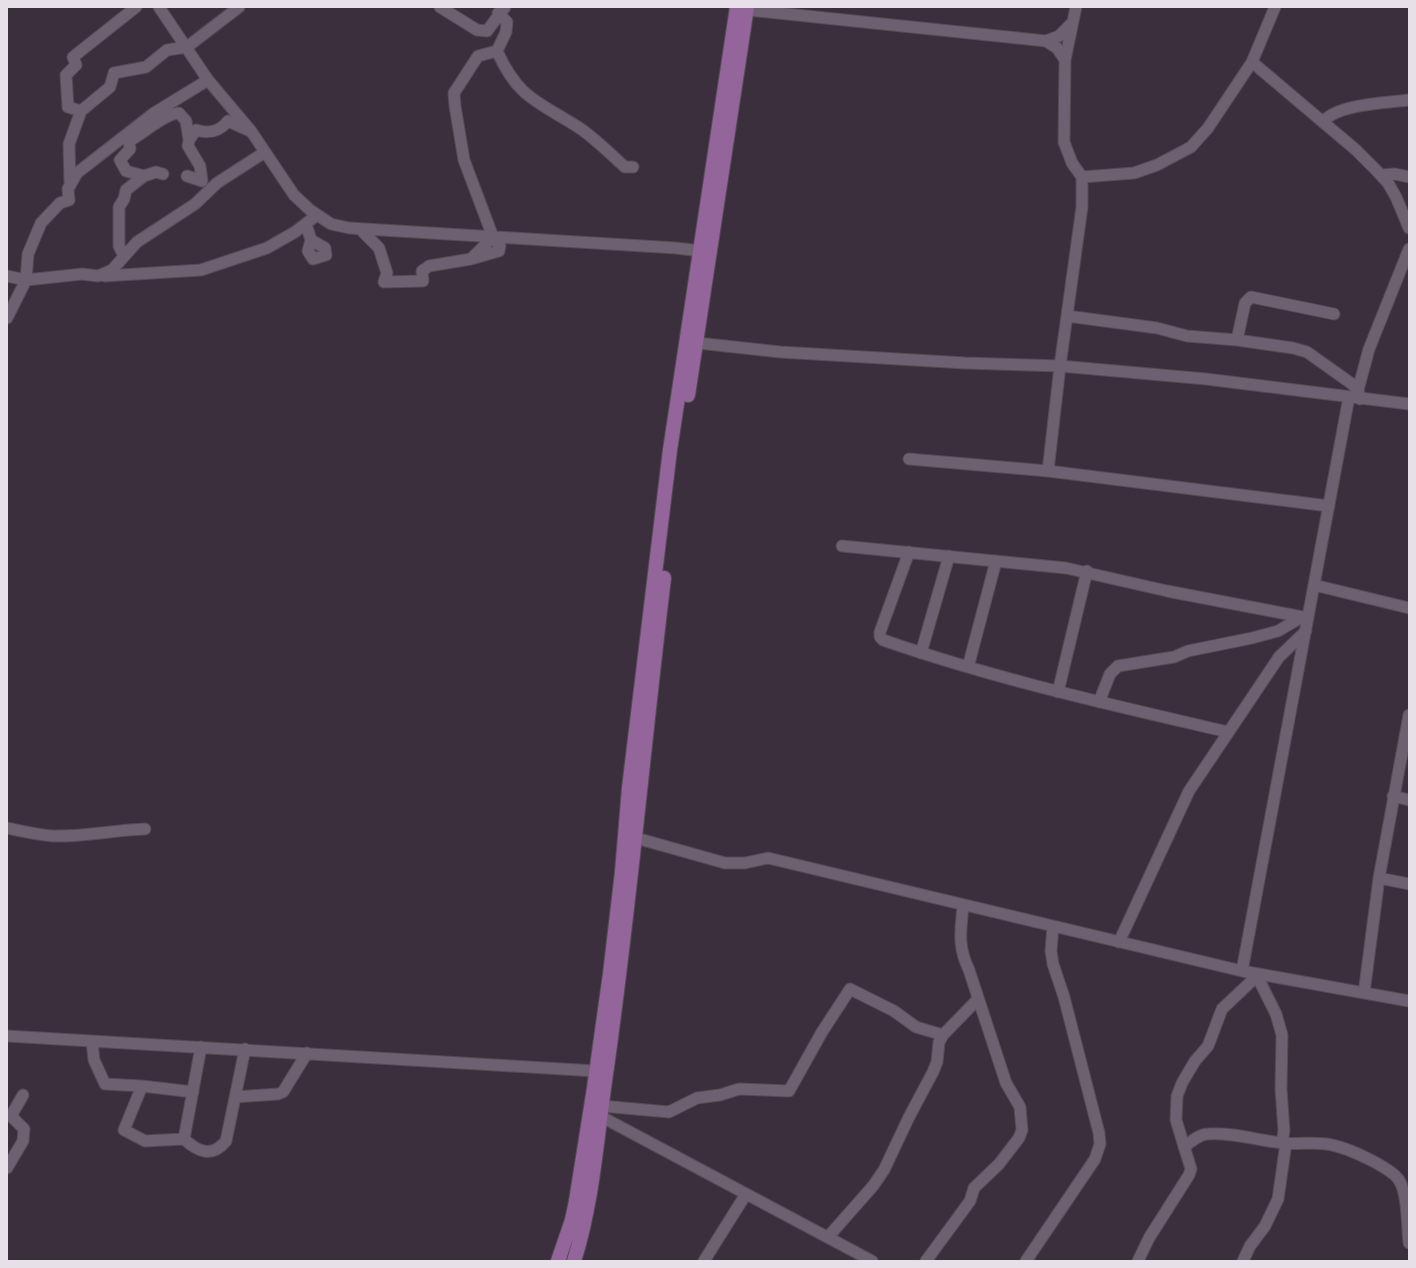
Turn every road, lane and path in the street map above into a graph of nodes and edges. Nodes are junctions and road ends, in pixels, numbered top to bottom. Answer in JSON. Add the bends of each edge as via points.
{"nodes":[{"id":1,"x":136,"y":7,"type":"edge"},
{"id":2,"x":159,"y":7,"type":"edge"},
{"id":3,"x":239,"y":7,"type":"edge"},
{"id":4,"x":440,"y":7,"type":"edge"},
{"id":5,"x":1076,"y":7,"type":"edge"},
{"id":6,"x":1275,"y":7,"type":"edge"},
{"id":7,"x":742,"y":8,"type":"edge"},
{"id":8,"x":502,"y":10,"type":"edge"},
{"id":9,"x":1071,"y":24,"type":"junction"},
{"id":10,"x":1046,"y":41,"type":"junction"},
{"id":11,"x":187,"y":47,"type":"junction"},
{"id":12,"x":497,"y":51,"type":"junction"},
{"id":13,"x":1065,"y":60,"type":"junction"},
{"id":14,"x":1252,"y":62,"type":"junction"},
{"id":15,"x":208,"y":80,"type":"junction"},
{"id":16,"x":1409,"y":100,"type":"edge"},
{"id":17,"x":81,"y":111,"type":"junction"},
{"id":18,"x":1323,"y":122,"type":"junction"},
{"id":19,"x":251,"y":131,"type":"junction"},
{"id":20,"x":189,"y":140,"type":"junction"},
{"id":21,"x":265,"y":152,"type":"junction"},
{"id":22,"x":633,"y":167,"type":"dead end"},
{"id":23,"x":163,"y":174,"type":"dead end"},
{"id":24,"x":144,"y":176,"type":"junction"},
{"id":25,"x":187,"y":176,"type":"dead end"},
{"id":26,"x":1381,"y":176,"type":"junction"},
{"id":27,"x":1409,"y":177,"type":"edge"},
{"id":28,"x":1082,"y":178,"type":"junction"},
{"id":29,"x":70,"y":182,"type":"junction"},
{"id":30,"x":318,"y":215,"type":"junction"},
{"id":31,"x":306,"y":224,"type":"junction"},
{"id":32,"x":1409,"y":228,"type":"edge"},
{"id":33,"x":360,"y":229,"type":"junction"},
{"id":34,"x":493,"y":237,"type":"junction"},
{"id":35,"x":311,"y":240,"type":"dead end"},
{"id":36,"x":1409,"y":249,"type":"edge"},
{"id":37,"x":701,"y":251,"type":"junction"},
{"id":38,"x":124,"y":256,"type":"junction"},
{"id":39,"x":7,"y":276,"type":"edge"},
{"id":40,"x":98,"y":276,"type":"junction"},
{"id":41,"x":26,"y":280,"type":"junction"},
{"id":42,"x":1334,"y":314,"type":"dead end"},
{"id":43,"x":1067,"y":316,"type":"junction"},
{"id":44,"x":7,"y":318,"type":"edge"},
{"id":45,"x":1237,"y":340,"type":"junction"},
{"id":46,"x":692,"y":343,"type":"junction"},
{"id":47,"x":1060,"y":366,"type":"junction"},
{"id":48,"x":1356,"y":395,"type":"junction"},
{"id":49,"x":1409,"y":404,"type":"edge"},
{"id":50,"x":909,"y":459,"type":"dead end"},
{"id":51,"x":1048,"y":471,"type":"junction"},
{"id":52,"x":1329,"y":506,"type":"junction"},
{"id":53,"x":842,"y":546,"type":"dead end"},
{"id":54,"x":909,"y":552,"type":"junction"},
{"id":55,"x":949,"y":556,"type":"junction"},
{"id":56,"x":996,"y":561,"type":"junction"},
{"id":57,"x":1088,"y":571,"type":"junction"},
{"id":58,"x":1314,"y":585,"type":"junction"},
{"id":59,"x":1409,"y":608,"type":"edge"},
{"id":60,"x":1305,"y":618,"type":"junction"},
{"id":61,"x":1306,"y":631,"type":"junction"},
{"id":62,"x":921,"y":653,"type":"junction"},
{"id":63,"x":968,"y":667,"type":"junction"},
{"id":64,"x":1058,"y":692,"type":"junction"},
{"id":65,"x":1099,"y":702,"type":"junction"},
{"id":66,"x":1409,"y":715,"type":"edge"},
{"id":67,"x":1228,"y":732,"type":"junction"},
{"id":68,"x":1393,"y":796,"type":"junction"},
{"id":69,"x":1409,"y":800,"type":"edge"},
{"id":70,"x":7,"y":828,"type":"edge"},
{"id":71,"x":145,"y":830,"type":"dead end"},
{"id":72,"x":636,"y":838,"type":"junction"},
{"id":73,"x":1379,"y":878,"type":"junction"},
{"id":74,"x":1409,"y":884,"type":"edge"},
{"id":75,"x":964,"y":905,"type":"junction"},
{"id":76,"x":1053,"y":926,"type":"junction"},
{"id":77,"x":1119,"y":942,"type":"junction"},
{"id":78,"x":1242,"y":971,"type":"junction"},
{"id":79,"x":1258,"y":975,"type":"junction"},
{"id":80,"x":1364,"y":993,"type":"junction"},
{"id":81,"x":978,"y":999,"type":"junction"},
{"id":82,"x":1409,"y":1001,"type":"edge"},
{"id":83,"x":943,"y":1035,"type":"junction"},
{"id":84,"x":7,"y":1036,"type":"edge"},
{"id":85,"x":92,"y":1042,"type":"junction"},
{"id":86,"x":201,"y":1047,"type":"junction"},
{"id":87,"x":245,"y":1049,"type":"junction"},
{"id":88,"x":307,"y":1052,"type":"junction"},
{"id":89,"x":596,"y":1071,"type":"junction"},
{"id":90,"x":142,"y":1086,"type":"junction"},
{"id":91,"x":193,"y":1092,"type":"junction"},
{"id":92,"x":23,"y":1095,"type":"dead end"},
{"id":93,"x":235,"y":1097,"type":"junction"},
{"id":94,"x":601,"y":1111,"type":"junction"},
{"id":95,"x":9,"y":1116,"type":"edge"},
{"id":96,"x":184,"y":1139,"type":"junction"},
{"id":97,"x":1284,"y":1143,"type":"junction"},
{"id":98,"x":1184,"y":1147,"type":"junction"},
{"id":99,"x":7,"y":1168,"type":"edge"},
{"id":100,"x":746,"y":1194,"type":"junction"},
{"id":101,"x":828,"y":1238,"type":"junction"},
{"id":102,"x":1409,"y":1243,"type":"edge"},
{"id":103,"x":558,"y":1261,"type":"edge"},
{"id":104,"x":574,"y":1261,"type":"edge"},
{"id":105,"x":704,"y":1261,"type":"edge"},
{"id":106,"x":872,"y":1261,"type":"edge"},
{"id":107,"x":926,"y":1261,"type":"edge"},
{"id":108,"x":1026,"y":1261,"type":"edge"},
{"id":109,"x":1138,"y":1261,"type":"edge"},
{"id":110,"x":1243,"y":1261,"type":"edge"}],
"edges":[{"from":1,"to":17,"type":"street","via":[[73,57],[76,65],[66,75],[68,107]]},
{"from":2,"to":11,"type":"street"},
{"from":3,"to":11,"type":"street"},
{"from":4,"to":8,"type":"street","via":[[477,30],[487,30]]},
{"from":5,"to":9,"type":"street"},
{"from":6,"to":14,"type":"street"},
{"from":7,"to":10,"type":"street"},
{"from":7,"to":37,"type":"main road"},
{"from":7,"to":46,"type":"main road"},
{"from":8,"to":12,"type":"street","via":[[507,22],[506,32]]},
{"from":9,"to":10,"type":"street","via":[[1059,36]]},
{"from":9,"to":13,"type":"street"},
{"from":10,"to":13,"type":"street","via":[[1057,48]]},
{"from":11,"to":15,"type":"street"},
{"from":11,"to":17,"type":"street","via":[[167,50],[146,66],[114,73],[110,87]]},
{"from":12,"to":22,"type":"street","via":[[506,71],[526,96],[579,128],[625,167]]},
{"from":12,"to":34,"type":"street","via":[[478,56],[454,93],[464,160]]},
{"from":13,"to":28,"type":"street","via":[[1064,142],[1072,163]]},
{"from":14,"to":18,"type":"street"},
{"from":14,"to":28,"type":"street","via":[[1208,128],[1191,147],[1134,174]]},
{"from":15,"to":19,"type":"street"},
{"from":15,"to":29,"type":"street","via":[[154,113],[120,138],[77,173]]},
{"from":16,"to":18,"type":"street","via":[[1353,108],[1330,116]]},
{"from":17,"to":29,"type":"street","via":[[68,144]]},
{"from":18,"to":26,"type":"street"},
{"from":19,"to":20,"type":"street","via":[[228,122],[222,129],[205,133],[196,130]]},
{"from":19,"to":21,"type":"street"},
{"from":20,"to":24,"type":"street","via":[[186,121],[179,113],[171,113],[129,141],[130,148],[120,160],[126,171]]},
{"from":20,"to":25,"type":"street","via":[[188,146],[200,166],[202,180]]},
{"from":21,"to":30,"type":"street","via":[[294,195]]},
{"from":21,"to":38,"type":"street","via":[[217,183],[195,204],[137,242]]},
{"from":23,"to":24,"type":"street","via":[[156,172]]},
{"from":24,"to":38,"type":"street","via":[[126,190],[119,208],[119,246]]},
{"from":26,"to":27,"type":"street","via":[[1395,174]]},
{"from":26,"to":32,"type":"street","via":[[1396,197]]},
{"from":28,"to":43,"type":"street","via":[[1082,207]]},
{"from":29,"to":41,"type":"street","via":[[69,200],[60,203],[50,212],[32,240]]},
{"from":30,"to":31,"type":"street"},
{"from":30,"to":33,"type":"street","via":[[331,224]]},
{"from":31,"to":35,"type":"street"},
{"from":31,"to":40,"type":"street","via":[[267,248],[201,270]]},
{"from":33,"to":34,"type":"street"},
{"from":33,"to":34,"type":"street","via":[[379,248],[387,273],[384,282],[422,281],[422,270],[429,266],[471,259]]},
{"from":34,"to":37,"type":"street"},
{"from":36,"to":48,"type":"street","via":[[1369,349]]},
{"from":37,"to":46,"type":"main road"},
{"from":38,"to":40,"type":"street","via":[[112,270]]},
{"from":39,"to":41,"type":"street"},
{"from":40,"to":41,"type":"street","via":[[82,274]]},
{"from":41,"to":44,"type":"street"},
{"from":42,"to":45,"type":"street","via":[[1251,297],[1245,303]]},
{"from":43,"to":45,"type":"street","via":[[1157,328],[1187,336]]},
{"from":43,"to":47,"type":"street"},
{"from":45,"to":48,"type":"street","via":[[1307,352],[1341,375]]},
{"from":46,"to":47,"type":"street","via":[[780,352]]},
{"from":46,"to":72,"type":"main road"},
{"from":46,"to":89,"type":"main road","via":[[670,450],[630,780],[612,958]]},
{"from":47,"to":48,"type":"street"},
{"from":47,"to":51,"type":"street"},
{"from":48,"to":49,"type":"street"},
{"from":48,"to":52,"type":"street"},
{"from":50,"to":51,"type":"street"},
{"from":51,"to":52,"type":"street"},
{"from":52,"to":58,"type":"street"},
{"from":53,"to":54,"type":"street"},
{"from":54,"to":55,"type":"street"},
{"from":54,"to":62,"type":"street","via":[[880,637],[882,640]]},
{"from":55,"to":56,"type":"street"},
{"from":55,"to":62,"type":"street"},
{"from":56,"to":57,"type":"street"},
{"from":56,"to":63,"type":"street"},
{"from":57,"to":60,"type":"street","via":[[1167,591]]},
{"from":57,"to":64,"type":"street"},
{"from":58,"to":59,"type":"street"},
{"from":58,"to":60,"type":"street"},
{"from":60,"to":61,"type":"street"},
{"from":60,"to":65,"type":"street","via":[[1252,638],[1188,651],[1165,659],[1118,666],[1110,674]]},
{"from":61,"to":67,"type":"street","via":[[1279,656]]},
{"from":61,"to":78,"type":"street"},
{"from":62,"to":63,"type":"street"},
{"from":63,"to":64,"type":"street"},
{"from":64,"to":65,"type":"street"},
{"from":65,"to":67,"type":"street"},
{"from":66,"to":68,"type":"street"},
{"from":67,"to":77,"type":"street","via":[[1189,791]]},
{"from":68,"to":69,"type":"street"},
{"from":68,"to":73,"type":"street"},
{"from":70,"to":71,"type":"street","via":[[51,836]]},
{"from":72,"to":75,"type":"street","via":[[725,863],[746,863],[768,858]]},
{"from":72,"to":94,"type":"main road","via":[[622,963]]},
{"from":73,"to":74,"type":"street"},
{"from":73,"to":80,"type":"street"},
{"from":75,"to":76,"type":"street"},
{"from":75,"to":81,"type":"street","via":[[960,945]]},
{"from":76,"to":77,"type":"street"},
{"from":76,"to":108,"type":"street","via":[[1053,964],[1064,997],[1100,1144],[1095,1159]]},
{"from":77,"to":78,"type":"street"},
{"from":78,"to":79,"type":"street"},
{"from":79,"to":80,"type":"street"},
{"from":79,"to":97,"type":"street","via":[[1276,1014],[1282,1035],[1281,1090]]},
{"from":79,"to":98,"type":"street","via":[[1222,1009],[1208,1046],[1182,1083],[1177,1096],[1176,1120]]},
{"from":80,"to":82,"type":"street"},
{"from":81,"to":83,"type":"street"},
{"from":81,"to":107,"type":"street","via":[[1006,1083],[1020,1107],[1022,1130],[1019,1138],[998,1164],[974,1188],[970,1201]]},
{"from":83,"to":94,"type":"street","via":[[916,1027],[894,1011],[850,989],[822,1032],[790,1091],[738,1089],[720,1095],[697,1098],[669,1112]]},
{"from":83,"to":101,"type":"street","via":[[939,1042],[933,1072],[884,1170]]},
{"from":84,"to":85,"type":"street"},
{"from":85,"to":86,"type":"street"},
{"from":85,"to":90,"type":"street","via":[[94,1060],[105,1084]]},
{"from":86,"to":87,"type":"street"},
{"from":86,"to":91,"type":"street"},
{"from":87,"to":88,"type":"street"},
{"from":87,"to":93,"type":"street"},
{"from":88,"to":89,"type":"street"},
{"from":88,"to":93,"type":"street","via":[[283,1092]]},
{"from":89,"to":103,"type":"main road","via":[[576,1201]]},
{"from":90,"to":91,"type":"street"},
{"from":90,"to":96,"type":"street","via":[[124,1130],[146,1141]]},
{"from":91,"to":96,"type":"street"},
{"from":92,"to":95,"type":"street"},
{"from":93,"to":96,"type":"street","via":[[226,1141],[221,1148],[202,1151]]},
{"from":94,"to":100,"type":"street"},
{"from":94,"to":104,"type":"main road","via":[[589,1202]]},
{"from":95,"to":99,"type":"street","via":[[24,1129],[23,1141]]},
{"from":97,"to":98,"type":"street","via":[[1208,1134],[1201,1135]]},
{"from":97,"to":102,"type":"street","via":[[1331,1144],[1390,1171],[1402,1187]]},
{"from":97,"to":110,"type":"street","via":[[1278,1199]]},
{"from":98,"to":109,"type":"street","via":[[1191,1169],[1189,1175],[1149,1238]]},
{"from":100,"to":101,"type":"street"},
{"from":100,"to":105,"type":"street"},
{"from":101,"to":106,"type":"street"}]}
